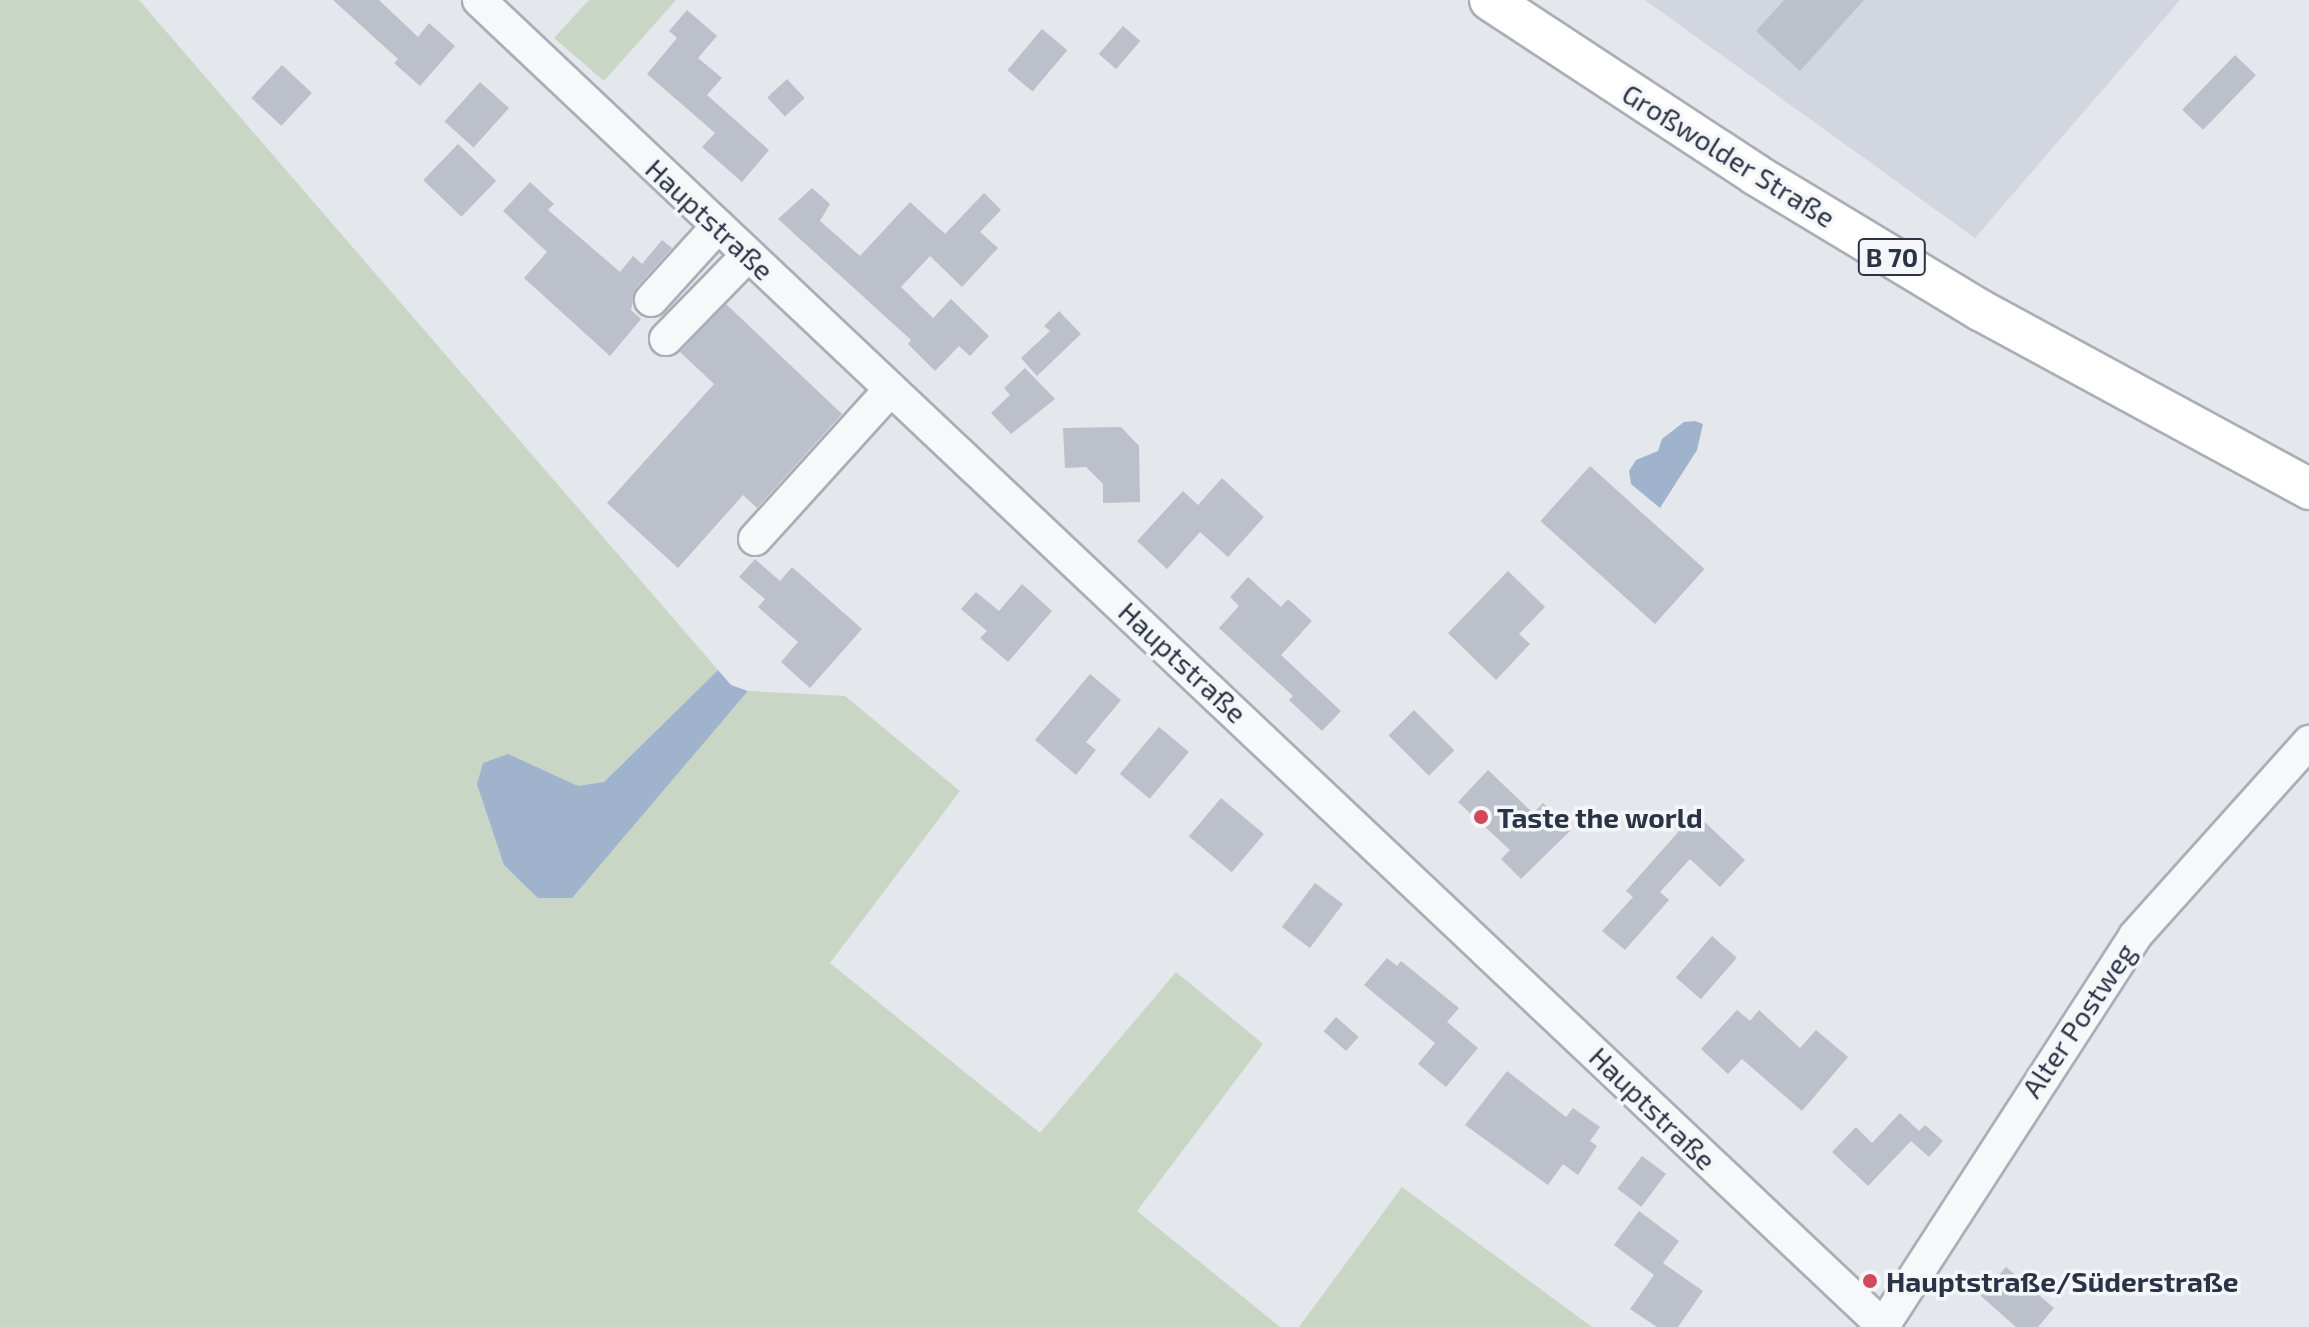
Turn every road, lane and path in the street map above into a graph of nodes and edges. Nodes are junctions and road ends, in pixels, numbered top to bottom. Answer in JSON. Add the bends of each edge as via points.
{"nodes":[{"id":1,"x":479,"y":0,"type":"edge"},
{"id":2,"x":1490,"y":0,"type":"edge"},
{"id":3,"x":718,"y":226,"type":"junction"},
{"id":4,"x":748,"y":255,"type":"junction"},
{"id":5,"x":651,"y":300,"type":"dead end"},
{"id":6,"x":666,"y":339,"type":"dead end"},
{"id":7,"x":890,"y":390,"type":"junction"},
{"id":8,"x":2309,"y":489,"type":"edge"},
{"id":9,"x":755,"y":539,"type":"dead end"},
{"id":10,"x":2309,"y":742,"type":"edge"},
{"id":11,"x":1884,"y":1326,"type":"edge"}],
"edges":[{"from":1,"to":3,"type":"street","name":"Hauptstraße"},
{"from":2,"to":8,"type":"main road","name":"Großwolder Straße","number":"B 70","via":[[1756,175],[1980,310]]},
{"from":3,"to":4,"type":"street","name":"Hauptstraße"},
{"from":3,"to":5,"type":"street"},
{"from":4,"to":6,"type":"street"},
{"from":4,"to":7,"type":"street","name":"Hauptstraße"},
{"from":7,"to":9,"type":"street"},
{"from":7,"to":11,"type":"street","name":"Hauptstraße"},
{"from":10,"to":11,"type":"street","name":"Alter Postweg","via":[[2135,936],[2024,1099]]}]}
